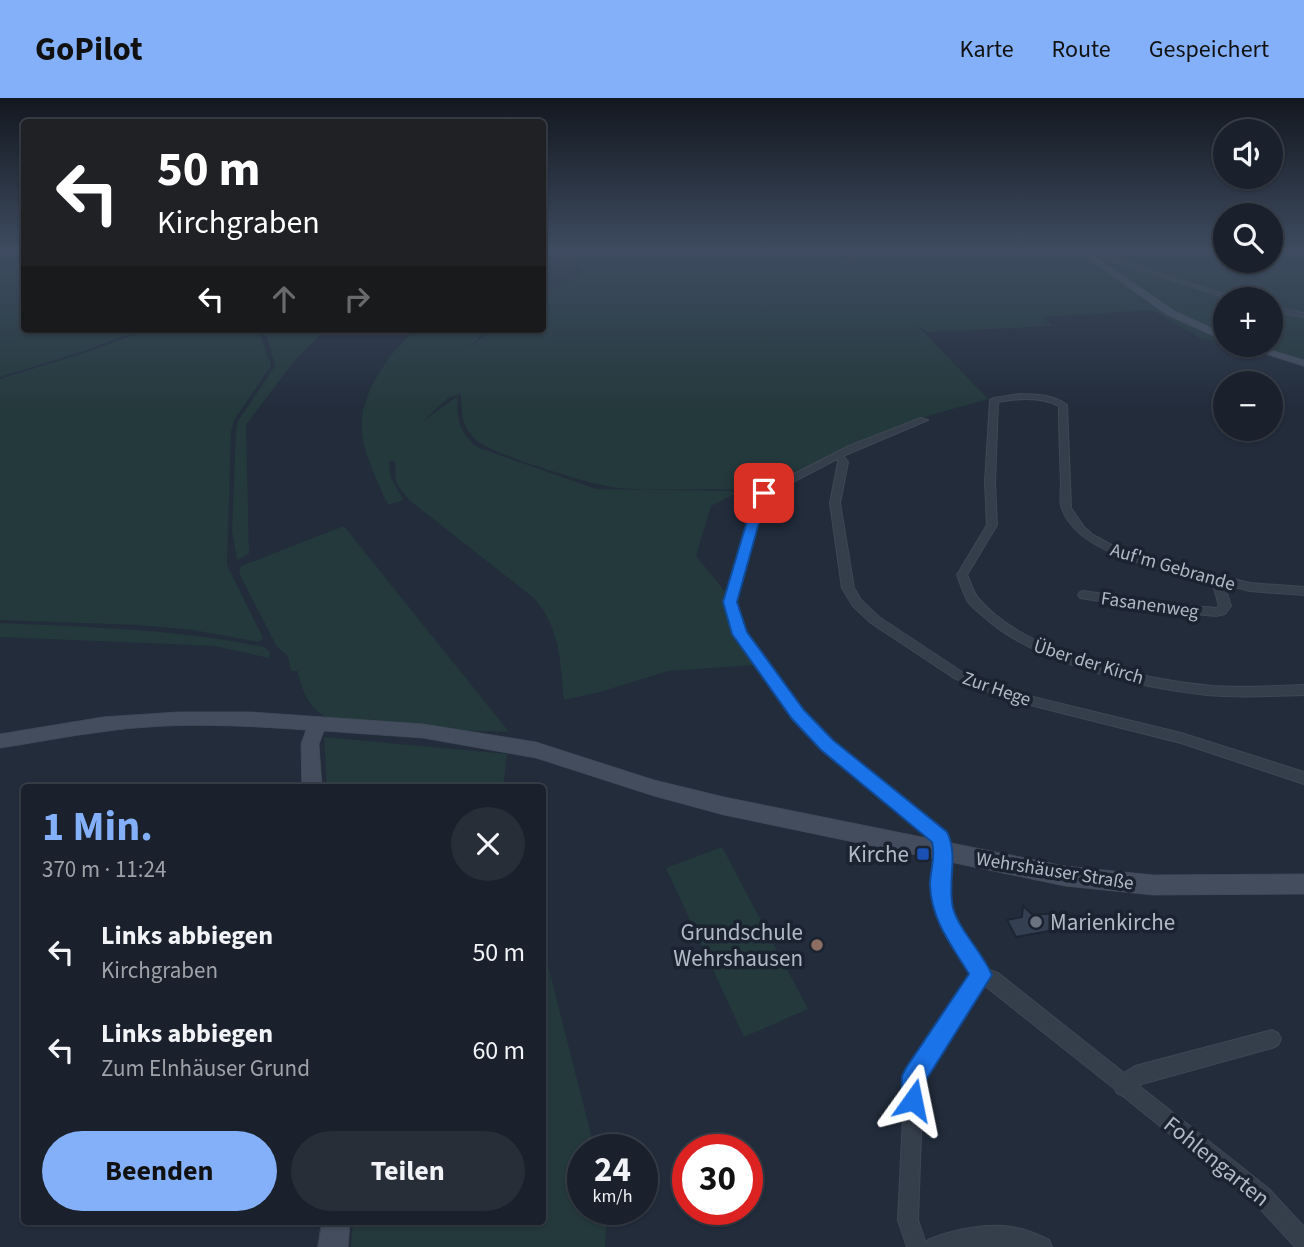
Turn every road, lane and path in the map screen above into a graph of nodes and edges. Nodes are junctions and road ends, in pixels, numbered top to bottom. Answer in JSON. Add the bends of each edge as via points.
{"nodes":[{"id":1,"x":1156,"y":303,"type":"edge"},
{"id":2,"x":1283,"y":311,"type":"edge"},
{"id":3,"x":1304,"y":315,"type":"edge"},
{"id":4,"x":1213,"y":332,"type":"edge"},
{"id":5,"x":1283,"y":357,"type":"edge"},
{"id":6,"x":1304,"y":363,"type":"edge"},
{"id":7,"x":994,"y":400,"type":"joint"},
{"id":8,"x":924,"y":420,"type":"dead end"},
{"id":9,"x":838,"y":455,"type":"junction"},
{"id":10,"x":1217,"y":578,"type":"junction"},
{"id":11,"x":1304,"y":591,"type":"edge"},
{"id":12,"x":1084,"y":595,"type":"dead end"},
{"id":13,"x":1304,"y":690,"type":"edge"},
{"id":14,"x":318,"y":723,"type":"junction"},
{"id":15,"x":0,"y":741,"type":"edge"},
{"id":16,"x":1304,"y":778,"type":"edge"},
{"id":17,"x":312,"y":784,"type":"edge"},
{"id":18,"x":944,"y":851,"type":"junction"},
{"id":19,"x":1304,"y":884,"type":"edge"},
{"id":20,"x":982,"y":975,"type":"junction"},
{"id":21,"x":1272,"y":1039,"type":"dead end"},
{"id":22,"x":1123,"y":1087,"type":"junction"},
{"id":23,"x":336,"y":1225,"type":"edge"},
{"id":24,"x":1304,"y":1242,"type":"edge"},
{"id":25,"x":333,"y":1247,"type":"edge"},
{"id":26,"x":916,"y":1247,"type":"edge"},
{"id":27,"x":935,"y":1247,"type":"edge"},
{"id":28,"x":1042,"y":1247,"type":"edge"}],
"edges":[{"from":1,"to":4,"type":"street"},
{"from":2,"to":3,"type":"street"},
{"from":5,"to":6,"type":"street"},
{"from":7,"to":10,"type":"street","name":"Auf'm Gebrande","via":[[1050,399],[1063,405],[1066,508],[1089,537],[1115,551]]},
{"from":7,"to":13,"type":"street","name":"Über der Kirch","via":[[992,525],[962,575],[969,593],[990,617],[1041,648],[1125,675],[1205,690]]},
{"from":8,"to":9,"type":"street"},
{"from":9,"to":16,"type":"street","name":"Zur Hege","via":[[843,462],[835,503],[848,588],[875,620],[958,675],[1010,696],[1181,738]]},
{"from":9,"to":18,"type":"street","via":[[764,493],[730,607],[740,634],[798,715],[827,745],[940,838]]},
{"from":10,"to":11,"type":"street","name":"Auf'm Gebrande","via":[[1250,587]]},
{"from":10,"to":12,"type":"street","name":"Fasanenweg","via":[[1225,607],[1221,611]]},
{"from":14,"to":15,"type":"street","name":"Wehrshäuser Straße","via":[[146,720]]},
{"from":14,"to":17,"type":"street","via":[[309,752]]},
{"from":14,"to":18,"type":"street","name":"Wehrshäuser Straße","via":[[423,731],[526,748],[724,806]]},
{"from":18,"to":19,"type":"street","name":"Wehrshäuser Straße","via":[[1112,882]]},
{"from":18,"to":20,"type":"street","via":[[940,884],[944,913]]},
{"from":20,"to":22,"type":"street","name":"Fohlengarten"},
{"from":20,"to":26,"type":"street","via":[[914,1076],[908,1220]]},
{"from":21,"to":22,"type":"street","via":[[1135,1075]]},
{"from":22,"to":24,"type":"street","name":"Fohlengarten","via":[[1262,1196]]},
{"from":23,"to":25,"type":"street"},
{"from":27,"to":28,"type":"street","via":[[991,1235],[1013,1236]]}]}
